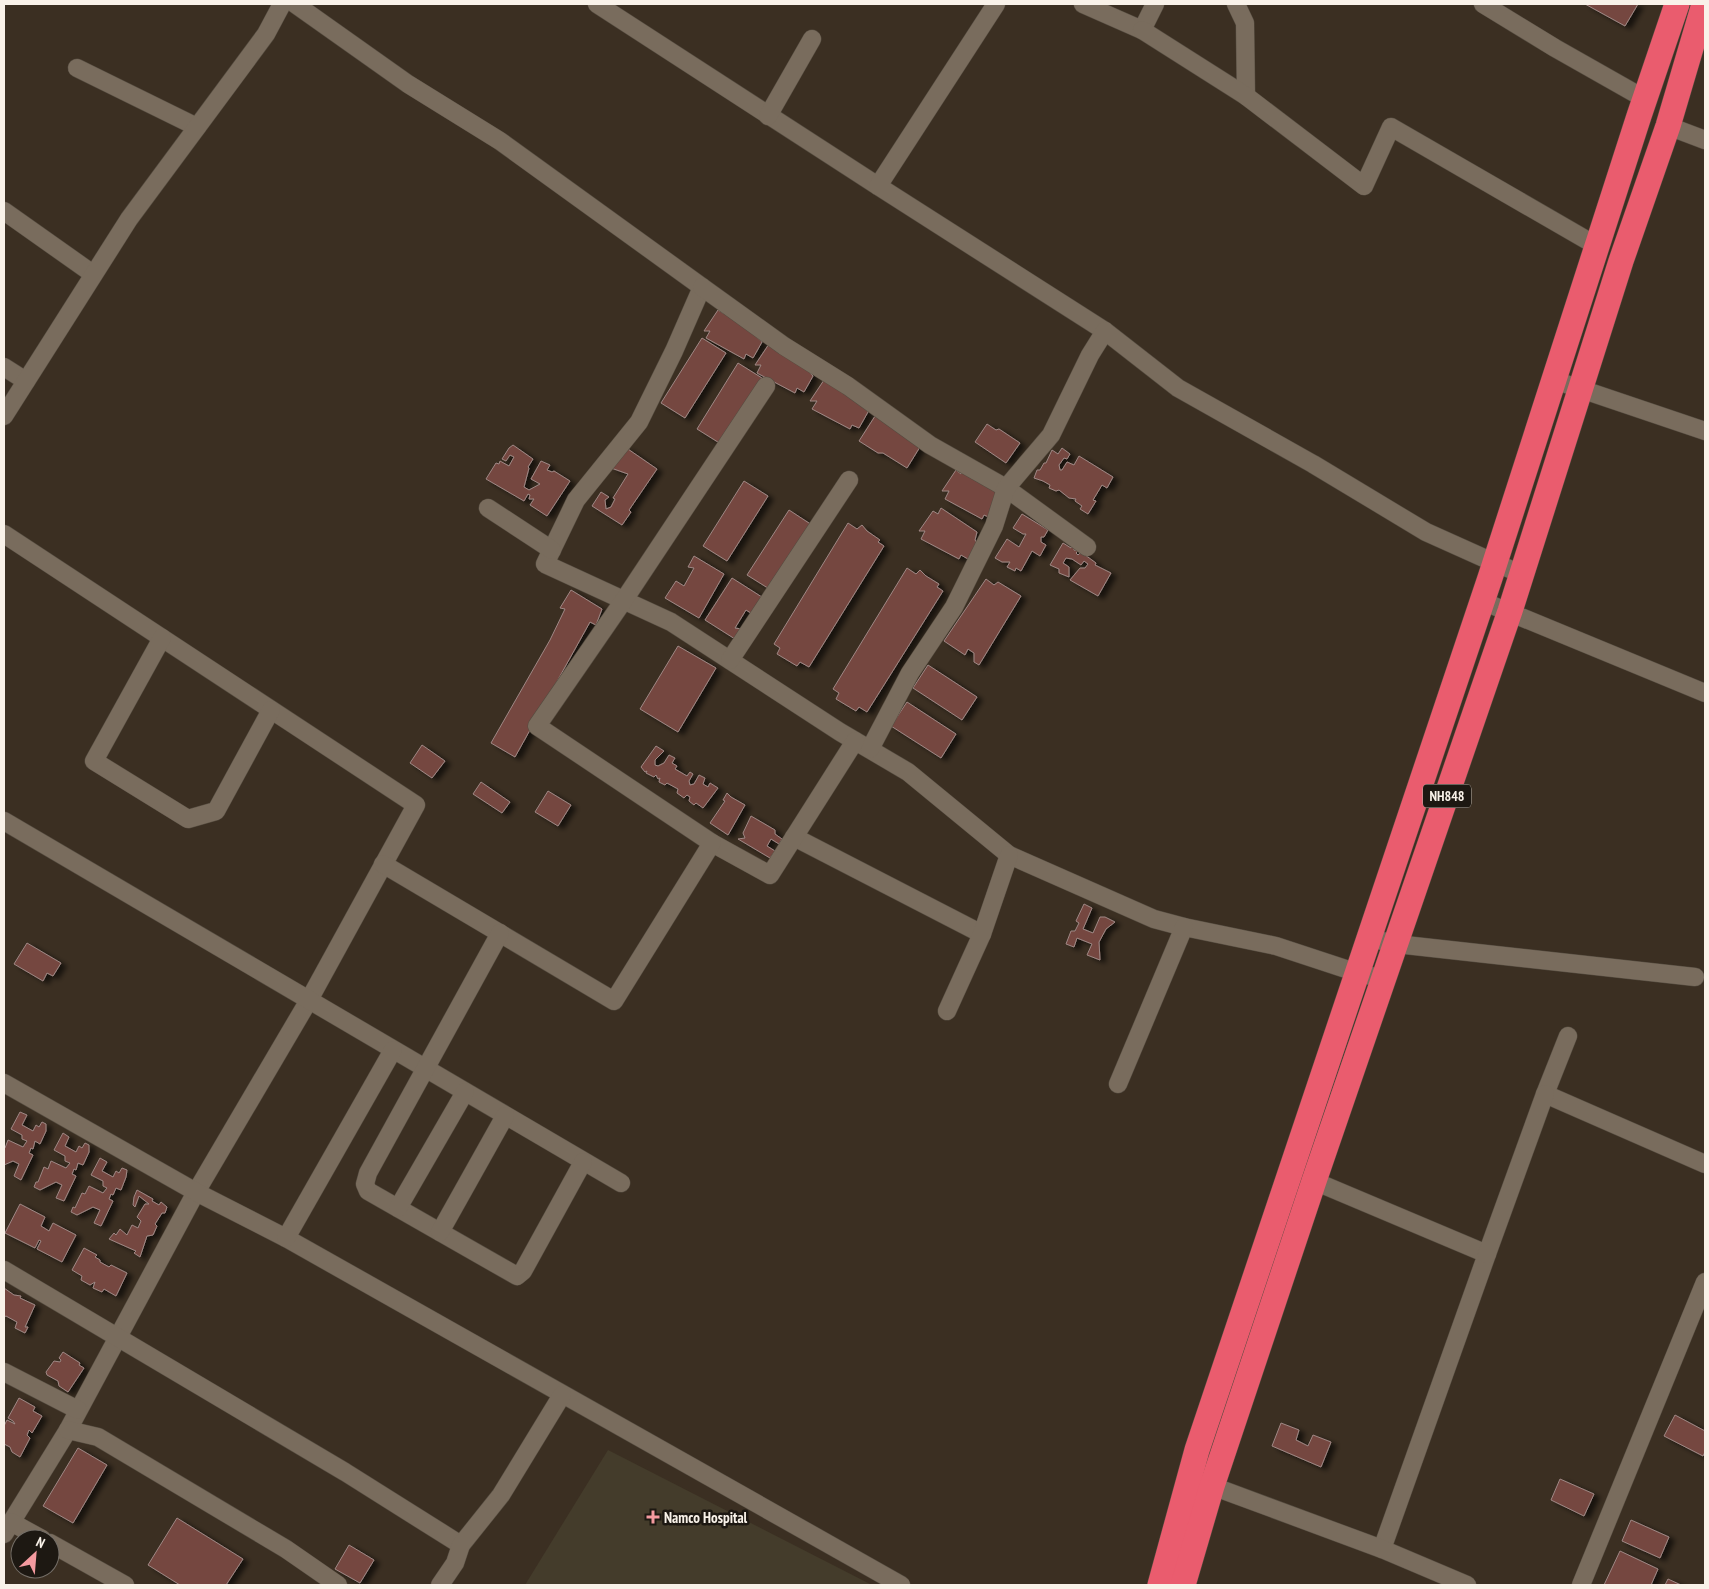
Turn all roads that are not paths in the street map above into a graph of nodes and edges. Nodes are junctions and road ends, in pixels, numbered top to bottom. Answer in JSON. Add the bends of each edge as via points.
{"nodes":[{"id":1,"x":282,"y":4,"type":"edge"},
{"id":2,"x":296,"y":4,"type":"edge"},
{"id":3,"x":597,"y":4,"type":"edge"},
{"id":4,"x":996,"y":4,"type":"edge"},
{"id":5,"x":1083,"y":4,"type":"edge"},
{"id":6,"x":1155,"y":4,"type":"edge"},
{"id":7,"x":1236,"y":4,"type":"edge"},
{"id":8,"x":1483,"y":4,"type":"edge"},
{"id":9,"x":1676,"y":4,"type":"edge"},
{"id":10,"x":1703,"y":13,"type":"edge"},
{"id":11,"x":1142,"y":30,"type":"junction"},
{"id":12,"x":812,"y":40,"type":"dead end"},
{"id":13,"x":77,"y":68,"type":"dead end"},
{"id":14,"x":1246,"y":96,"type":"junction"},
{"id":15,"x":1645,"y":99,"type":"junction"},
{"id":16,"x":768,"y":116,"type":"junction"},
{"id":17,"x":1668,"y":126,"type":"junction"},
{"id":18,"x":197,"y":127,"type":"junction"},
{"id":19,"x":1705,"y":140,"type":"edge"},
{"id":20,"x":878,"y":186,"type":"junction"},
{"id":21,"x":4,"y":211,"type":"edge"},
{"id":22,"x":1597,"y":246,"type":"junction"},
{"id":23,"x":93,"y":274,"type":"junction"},
{"id":24,"x":702,"y":287,"type":"junction"},
{"id":25,"x":1105,"y":330,"type":"junction"},
{"id":26,"x":4,"y":367,"type":"edge"},
{"id":27,"x":1554,"y":380,"type":"junction"},
{"id":28,"x":26,"y":381,"type":"junction"},
{"id":29,"x":766,"y":386,"type":"dead end"},
{"id":30,"x":1581,"y":388,"type":"junction"},
{"id":31,"x":4,"y":416,"type":"edge"},
{"id":32,"x":1705,"y":431,"type":"edge"},
{"id":33,"x":849,"y":480,"type":"dead end"},
{"id":34,"x":1006,"y":488,"type":"junction"},
{"id":35,"x":488,"y":508,"type":"dead end"},
{"id":36,"x":4,"y":534,"type":"edge"},
{"id":37,"x":1087,"y":547,"type":"dead end"},
{"id":38,"x":552,"y":550,"type":"junction"},
{"id":39,"x":1495,"y":563,"type":"junction"},
{"id":40,"x":1522,"y":574,"type":"junction"},
{"id":41,"x":624,"y":600,"type":"junction"},
{"id":42,"x":1482,"y":601,"type":"junction"},
{"id":43,"x":1510,"y":611,"type":"junction"},
{"id":44,"x":162,"y":638,"type":"junction"},
{"id":45,"x":730,"y":660,"type":"junction"},
{"id":46,"x":1705,"y":692,"type":"edge"},
{"id":47,"x":1447,"y":706,"type":"junction"},
{"id":48,"x":271,"y":710,"type":"junction"},
{"id":49,"x":1474,"y":716,"type":"junction"},
{"id":50,"x":862,"y":745,"type":"junction"},
{"id":51,"x":4,"y":821,"type":"edge"},
{"id":52,"x":1407,"y":825,"type":"junction"},
{"id":53,"x":1433,"y":834,"type":"junction"},
{"id":54,"x":794,"y":837,"type":"junction"},
{"id":55,"x":712,"y":843,"type":"junction"},
{"id":56,"x":1009,"y":855,"type":"junction"},
{"id":57,"x":383,"y":864,"type":"junction"},
{"id":58,"x":1184,"y":927,"type":"junction"},
{"id":59,"x":500,"y":933,"type":"junction"},
{"id":60,"x":982,"y":934,"type":"junction"},
{"id":61,"x":1369,"y":938,"type":"junction"},
{"id":62,"x":1396,"y":944,"type":"junction"},
{"id":63,"x":1358,"y":973,"type":"junction"},
{"id":64,"x":1695,"y":977,"type":"dead end"},
{"id":65,"x":1384,"y":979,"type":"junction"},
{"id":66,"x":308,"y":1000,"type":"junction"},
{"id":67,"x":947,"y":1011,"type":"dead end"},
{"id":68,"x":1568,"y":1036,"type":"dead end"},
{"id":69,"x":392,"y":1050,"type":"junction"},
{"id":70,"x":425,"y":1068,"type":"junction"},
{"id":71,"x":4,"y":1083,"type":"edge"},
{"id":72,"x":1118,"y":1084,"type":"dead end"},
{"id":73,"x":465,"y":1092,"type":"junction"},
{"id":74,"x":1545,"y":1094,"type":"junction"},
{"id":75,"x":505,"y":1116,"type":"junction"},
{"id":76,"x":584,"y":1162,"type":"junction"},
{"id":77,"x":1705,"y":1164,"type":"edge"},
{"id":78,"x":1314,"y":1181,"type":"junction"},
{"id":79,"x":621,"y":1184,"type":"dead end"},
{"id":80,"x":196,"y":1192,"type":"junction"},
{"id":81,"x":398,"y":1208,"type":"junction"},
{"id":82,"x":440,"y":1232,"type":"junction"},
{"id":83,"x":286,"y":1238,"type":"junction"},
{"id":84,"x":1486,"y":1254,"type":"junction"},
{"id":85,"x":4,"y":1270,"type":"edge"},
{"id":86,"x":1705,"y":1282,"type":"edge"},
{"id":87,"x":117,"y":1336,"type":"junction"},
{"id":88,"x":5,"y":1377,"type":"edge"},
{"id":89,"x":562,"y":1395,"type":"junction"},
{"id":90,"x":78,"y":1410,"type":"junction"},
{"id":91,"x":68,"y":1430,"type":"junction"},
{"id":92,"x":1212,"y":1486,"type":"junction"},
{"id":93,"x":8,"y":1528,"type":"edge"},
{"id":94,"x":460,"y":1545,"type":"junction"},
{"id":95,"x":60,"y":1549,"type":"edge"},
{"id":96,"x":1382,"y":1549,"type":"junction"},
{"id":97,"x":1174,"y":1576,"type":"edge"},
{"id":98,"x":125,"y":1585,"type":"edge"},
{"id":99,"x":338,"y":1585,"type":"edge"},
{"id":100,"x":440,"y":1585,"type":"edge"},
{"id":101,"x":901,"y":1585,"type":"edge"},
{"id":102,"x":1467,"y":1585,"type":"edge"},
{"id":103,"x":1581,"y":1585,"type":"edge"}],
"edges":[{"from":1,"to":18,"type":"street","via":[[266,34]]},
{"from":2,"to":24,"type":"street","via":[[408,84],[500,142]]},
{"from":3,"to":16,"type":"street"},
{"from":4,"to":20,"type":"street"},
{"from":5,"to":11,"type":"street"},
{"from":6,"to":11,"type":"street"},
{"from":7,"to":14,"type":"street","via":[[1246,23]]},
{"from":8,"to":15,"type":"street"},
{"from":9,"to":10,"type":"street"},
{"from":9,"to":15,"type":"highway","number":"NH848"},
{"from":10,"to":17,"type":"highway","number":"NH848"},
{"from":11,"to":14,"type":"street"},
{"from":12,"to":16,"type":"street"},
{"from":13,"to":18,"type":"street"},
{"from":14,"to":22,"type":"street","via":[[1364,186],[1391,127]]},
{"from":15,"to":22,"type":"highway","number":"NH848"},
{"from":16,"to":20,"type":"street"},
{"from":17,"to":19,"type":"street"},
{"from":17,"to":30,"type":"highway","number":"NH848"},
{"from":18,"to":23,"type":"street","via":[[128,219]]},
{"from":20,"to":25,"type":"street"},
{"from":21,"to":23,"type":"street"},
{"from":22,"to":27,"type":"highway","number":"NH848"},
{"from":23,"to":28,"type":"street"},
{"from":24,"to":34,"type":"street","via":[[930,445]]},
{"from":24,"to":38,"type":"street","via":[[639,422],[576,500]]},
{"from":25,"to":34,"type":"street","via":[[1051,435]]},
{"from":25,"to":39,"type":"street","via":[[1178,388],[1426,532]]},
{"from":26,"to":28,"type":"street"},
{"from":27,"to":30,"type":"street"},
{"from":27,"to":39,"type":"highway","number":"NH848"},
{"from":28,"to":31,"type":"street"},
{"from":29,"to":41,"type":"street"},
{"from":30,"to":32,"type":"street"},
{"from":30,"to":40,"type":"highway","number":"NH848"},
{"from":33,"to":45,"type":"street"},
{"from":34,"to":37,"type":"street"},
{"from":34,"to":50,"type":"street","via":[[994,526],[954,607]]},
{"from":35,"to":38,"type":"street"},
{"from":36,"to":44,"type":"street"},
{"from":38,"to":41,"type":"street","via":[[545,564]]},
{"from":39,"to":40,"type":"street"},
{"from":39,"to":42,"type":"highway","number":"NH848"},
{"from":40,"to":43,"type":"highway","number":"NH848"},
{"from":41,"to":45,"type":"street","via":[[671,622]]},
{"from":41,"to":55,"type":"street","via":[[537,726]]},
{"from":42,"to":43,"type":"street"},
{"from":42,"to":47,"type":"highway","number":"NH848"},
{"from":43,"to":46,"type":"street"},
{"from":43,"to":49,"type":"highway","number":"NH848"},
{"from":44,"to":48,"type":"street"},
{"from":44,"to":48,"type":"street","via":[[94,761],[188,819],[216,810]]},
{"from":45,"to":50,"type":"street"},
{"from":47,"to":49,"type":"highway"},
{"from":47,"to":52,"type":"highway","number":"NH848"},
{"from":48,"to":57,"type":"street","via":[[416,805]]},
{"from":49,"to":53,"type":"highway","number":"NH848"},
{"from":50,"to":54,"type":"street"},
{"from":50,"to":56,"type":"street","via":[[908,772]]},
{"from":51,"to":66,"type":"street"},
{"from":52,"to":53,"type":"highway"},
{"from":52,"to":61,"type":"highway","number":"NH848"},
{"from":53,"to":62,"type":"highway","number":"NH848"},
{"from":54,"to":55,"type":"street","via":[[770,875]]},
{"from":54,"to":60,"type":"street"},
{"from":55,"to":59,"type":"street","via":[[614,1001]]},
{"from":56,"to":58,"type":"street","via":[[1154,919]]},
{"from":56,"to":60,"type":"street"},
{"from":57,"to":59,"type":"street"},
{"from":57,"to":66,"type":"street"},
{"from":58,"to":63,"type":"street","via":[[1276,946]]},
{"from":58,"to":72,"type":"street"},
{"from":59,"to":70,"type":"street"},
{"from":60,"to":67,"type":"street"},
{"from":61,"to":62,"type":"street"},
{"from":61,"to":63,"type":"highway","number":"NH848"},
{"from":62,"to":64,"type":"street"},
{"from":62,"to":65,"type":"highway","number":"NH848"},
{"from":63,"to":65,"type":"street"},
{"from":63,"to":97,"type":"highway","number":"NH848","via":[[1197,1450]]},
{"from":65,"to":78,"type":"highway","number":"NH848"},
{"from":66,"to":69,"type":"street"},
{"from":66,"to":80,"type":"street"},
{"from":68,"to":74,"type":"street"},
{"from":69,"to":70,"type":"street"},
{"from":69,"to":83,"type":"street"},
{"from":70,"to":73,"type":"street"},
{"from":70,"to":81,"type":"street","via":[[365,1184],[368,1191]]},
{"from":71,"to":80,"type":"street"},
{"from":73,"to":75,"type":"street"},
{"from":73,"to":81,"type":"street"},
{"from":74,"to":77,"type":"street"},
{"from":74,"to":84,"type":"street"},
{"from":75,"to":76,"type":"street"},
{"from":75,"to":82,"type":"street"},
{"from":76,"to":79,"type":"street"},
{"from":76,"to":82,"type":"street","via":[[518,1276]]},
{"from":78,"to":84,"type":"street"},
{"from":78,"to":92,"type":"highway","number":"NH848"},
{"from":80,"to":83,"type":"street"},
{"from":80,"to":87,"type":"street"},
{"from":81,"to":82,"type":"street"},
{"from":83,"to":89,"type":"street"},
{"from":84,"to":96,"type":"street"},
{"from":85,"to":87,"type":"street"},
{"from":86,"to":103,"type":"street"},
{"from":87,"to":90,"type":"street"},
{"from":87,"to":94,"type":"street"},
{"from":88,"to":90,"type":"street"},
{"from":89,"to":94,"type":"street","via":[[501,1495]]},
{"from":89,"to":101,"type":"street"},
{"from":90,"to":91,"type":"street"},
{"from":91,"to":93,"type":"street"},
{"from":91,"to":99,"type":"street","via":[[98,1437],[286,1549]]},
{"from":92,"to":96,"type":"street"},
{"from":92,"to":97,"type":"highway","number":"NH848"},
{"from":94,"to":100,"type":"street","via":[[455,1563]]},
{"from":95,"to":98,"type":"street"},
{"from":96,"to":102,"type":"street"}]}
